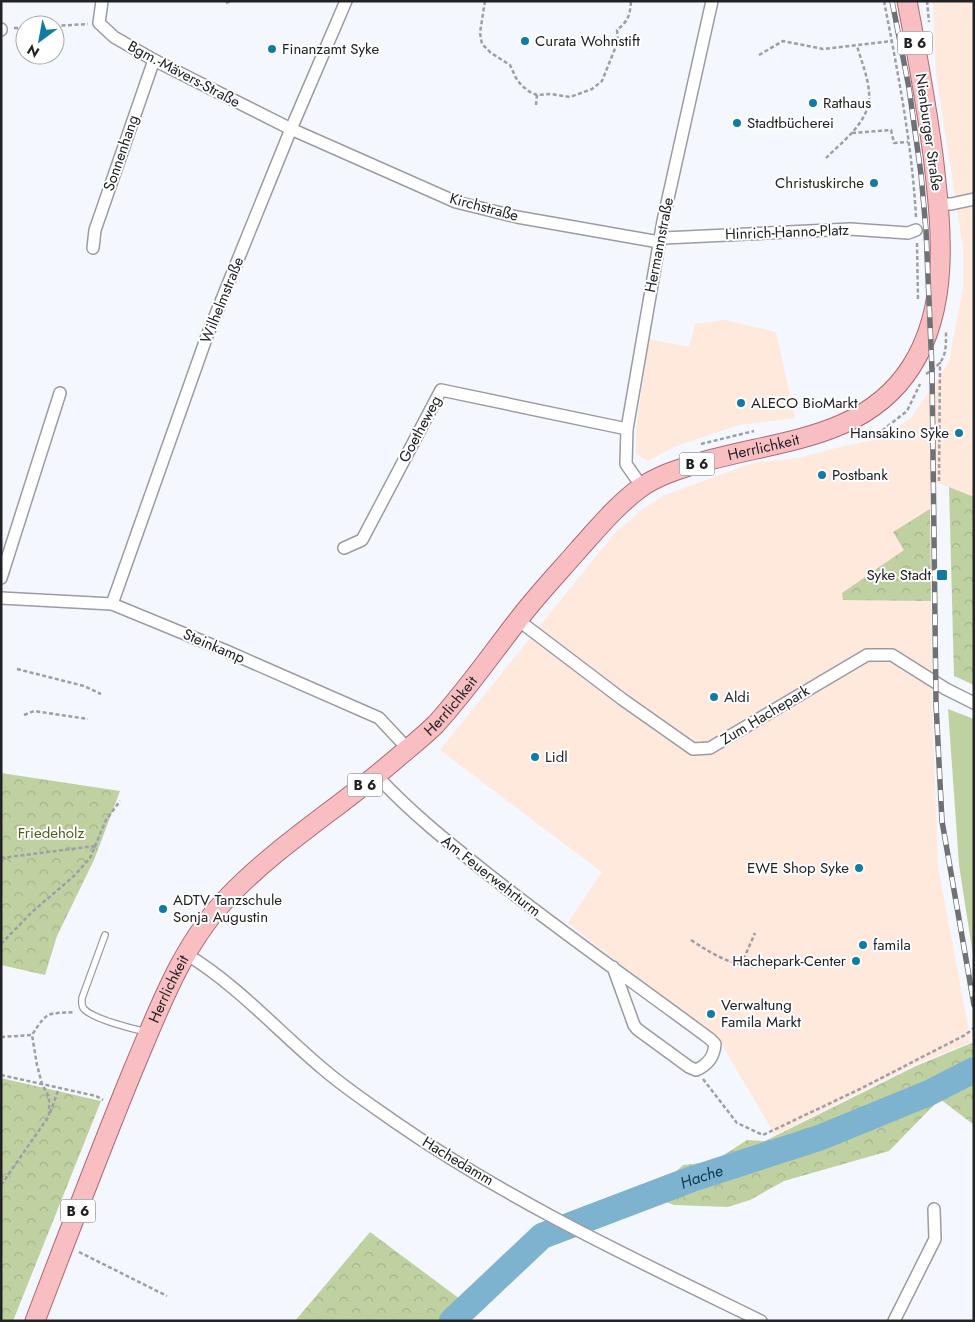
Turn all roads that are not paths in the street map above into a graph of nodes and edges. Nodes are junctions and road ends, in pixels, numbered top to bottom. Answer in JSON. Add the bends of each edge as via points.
{"nodes":[{"id":1,"x":102,"y":1,"type":"edge"},
{"id":2,"x":346,"y":1,"type":"edge"},
{"id":3,"x":712,"y":1,"type":"edge"},
{"id":4,"x":907,"y":1,"type":"edge"},
{"id":5,"x":154,"y":60,"type":"junction"},
{"id":6,"x":292,"y":129,"type":"junction"},
{"id":7,"x":974,"y":200,"type":"edge"},
{"id":8,"x":939,"y":204,"type":"junction"},
{"id":9,"x":916,"y":230,"type":"road end"},
{"id":10,"x":659,"y":242,"type":"junction"},
{"id":11,"x":94,"y":248,"type":"dead end"},
{"id":12,"x":60,"y":393,"type":"dead end"},
{"id":13,"x":627,"y":429,"type":"junction"},
{"id":14,"x":642,"y":487,"type":"junction"},
{"id":15,"x":344,"y":548,"type":"dead end"},
{"id":16,"x":1,"y":578,"type":"edge"},
{"id":17,"x":1,"y":598,"type":"edge"},
{"id":18,"x":112,"y":604,"type":"junction"},
{"id":19,"x":518,"y":620,"type":"junction"},
{"id":20,"x":974,"y":703,"type":"edge"},
{"id":21,"x":408,"y":749,"type":"junction"},
{"id":22,"x":377,"y":776,"type":"junction"},
{"id":23,"x":105,"y":935,"type":"dead end"},
{"id":24,"x":186,"y":954,"type":"junction"},
{"id":25,"x":613,"y":967,"type":"junction"},
{"id":26,"x":149,"y":1033,"type":"junction"},
{"id":27,"x":934,"y":1208,"type":"dead end"},
{"id":28,"x":759,"y":1320,"type":"edge"},
{"id":29,"x":35,"y":1321,"type":"edge"},
{"id":30,"x":894,"y":1321,"type":"edge"}],
"edges":[{"from":1,"to":5,"type":"street","name":"Bgm.-Mävers-Straße","via":[[99,23],[114,37]]},
{"from":2,"to":6,"type":"street","name":"Wilhelmstraße"},
{"from":3,"to":10,"type":"street","name":"Hermannstraße"},
{"from":4,"to":8,"type":"main road","name":"Nienburger Straße","number":"B 6","via":[[923,86]]},
{"from":5,"to":6,"type":"street","name":"Bgm.-Mävers-Straße"},
{"from":5,"to":11,"type":"street","name":"Sonnenhang","via":[[95,230]]},
{"from":6,"to":10,"type":"street","name":"Kirchstraße","via":[[456,202],[517,217]]},
{"from":6,"to":18,"type":"street","name":"Wilhelmstraße","via":[[207,336]]},
{"from":7,"to":8,"type":"street"},
{"from":8,"to":14,"type":"main road","name":"Herrlichkeit","number":"B 6","via":[[940,268],[931,322],[913,365],[897,386],[852,422],[807,438],[754,448],[669,472]]},
{"from":9,"to":10,"type":"street","name":"Hinrich-Hanno-Platz","via":[[908,234],[850,229],[664,238]]},
{"from":10,"to":13,"type":"street","name":"Hermannstraße"},
{"from":12,"to":16,"type":"street"},
{"from":13,"to":14,"type":"street","name":"Hermannstraße","via":[[626,464]]},
{"from":13,"to":15,"type":"street","name":"Goetheweg","via":[[441,390],[362,540]]},
{"from":14,"to":19,"type":"main road","name":"Herrlichkeit","number":"B 6","via":[[617,507]]},
{"from":17,"to":18,"type":"street","name":"Steinkamp"},
{"from":18,"to":21,"type":"street","name":"Steinkamp","via":[[379,718]]},
{"from":19,"to":20,"type":"street","name":"Zum Hachepark","via":[[622,700],[693,749],[710,748],[867,655],[892,655]]},
{"from":19,"to":21,"type":"main road","name":"Herrlichkeit","number":"B 6","via":[[452,705]]},
{"from":21,"to":22,"type":"main road","name":"Herrlichkeit","number":"B 6"},
{"from":22,"to":24,"type":"main road","name":"Herrlichkeit","number":"B 6","via":[[258,868],[226,898]]},
{"from":22,"to":25,"type":"street","name":"Am Feuerwehrturm","via":[[433,830]]},
{"from":23,"to":26,"type":"lane","via":[[82,1006],[94,1016]]},
{"from":24,"to":26,"type":"main road","name":"Herrlichkeit","number":"B 6"},
{"from":24,"to":28,"type":"street","name":"Hachedamm","via":[[217,974],[324,1070],[455,1162],[588,1236]]},
{"from":25,"to":25,"type":"street","name":"Am Feuerwehrturm","via":[[637,1029],[689,1067],[696,1070],[704,1066],[714,1053],[715,1044]]},
{"from":26,"to":29,"type":"main road","name":"Herrlichkeit","number":"B 6","via":[[114,1104]]},
{"from":27,"to":30,"type":"street","via":[[934,1239]]}]}
